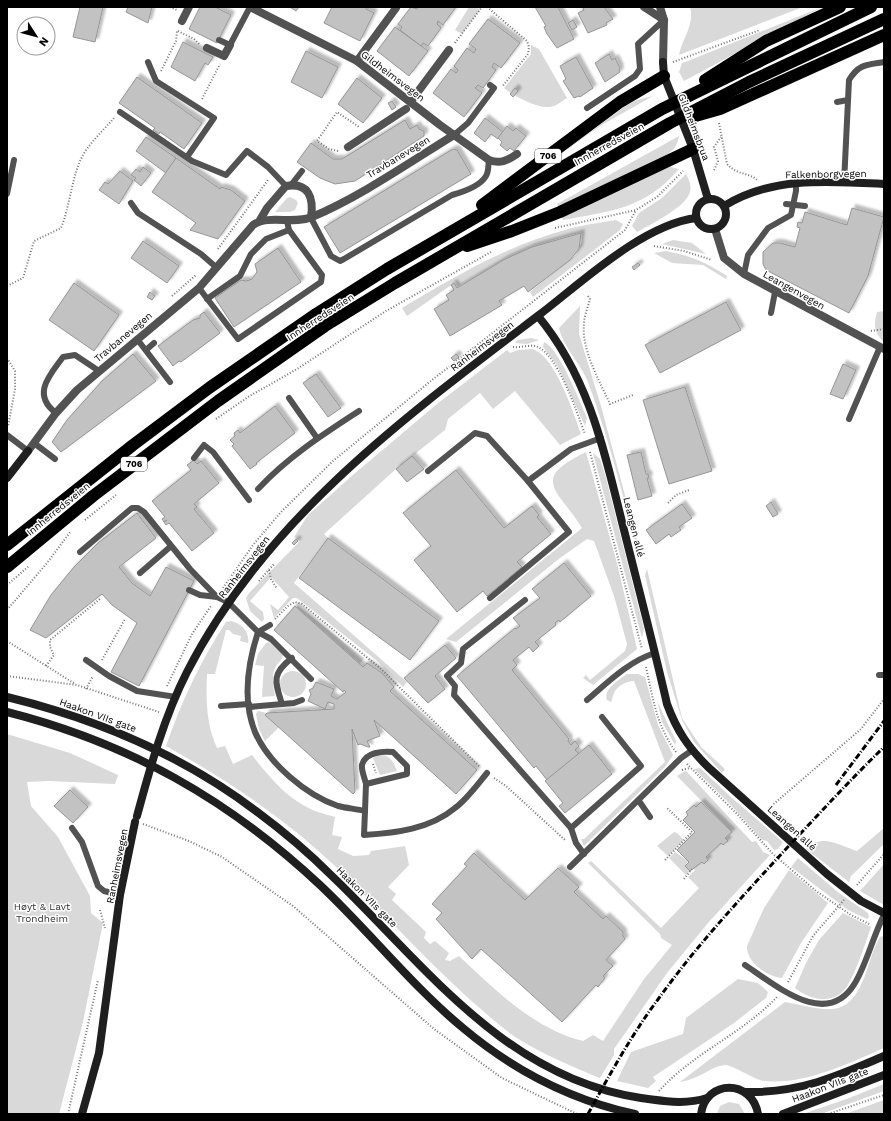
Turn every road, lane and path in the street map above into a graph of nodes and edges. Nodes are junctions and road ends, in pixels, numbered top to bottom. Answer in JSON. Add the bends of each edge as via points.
{"nodes":[{"id":1,"x":189,"y":7,"type":"edge"},
{"id":2,"x":250,"y":7,"type":"edge"},
{"id":3,"x":482,"y":7,"type":"edge"},
{"id":4,"x":487,"y":7,"type":"edge"},
{"id":5,"x":644,"y":7,"type":"edge"},
{"id":6,"x":660,"y":7,"type":"edge"},
{"id":7,"x":840,"y":7,"type":"edge"},
{"id":8,"x":870,"y":7,"type":"edge"},
{"id":9,"x":396,"y":8,"type":"dead end"},
{"id":10,"x":884,"y":19,"type":"edge"},
{"id":11,"x":664,"y":20,"type":"junction"},
{"id":12,"x":182,"y":21,"type":"joint"},
{"id":13,"x":761,"y":29,"type":"dead end"},
{"id":14,"x":177,"y":31,"type":"junction"},
{"id":15,"x":462,"y":34,"type":"dead end"},
{"id":16,"x":884,"y":35,"type":"edge"},
{"id":17,"x":219,"y":40,"type":"dead end"},
{"id":18,"x":204,"y":45,"type":"joint"},
{"id":19,"x":230,"y":45,"type":"junction"},
{"id":20,"x":449,"y":50,"type":"dead end"},
{"id":21,"x":224,"y":56,"type":"junction"},
{"id":22,"x":357,"y":61,"type":"junction"},
{"id":23,"x":148,"y":62,"type":"dead end"},
{"id":24,"x":675,"y":62,"type":"dead end"},
{"id":25,"x":884,"y":62,"type":"edge"},
{"id":26,"x":664,"y":76,"type":"junction"},
{"id":27,"x":156,"y":81,"type":"junction"},
{"id":28,"x":490,"y":85,"type":"dead end"},
{"id":29,"x":500,"y":90,"type":"dead end"},
{"id":30,"x":848,"y":100,"type":"junction"},
{"id":31,"x":411,"y":101,"type":"junction"},
{"id":32,"x":837,"y":102,"type":"dead end"},
{"id":33,"x":198,"y":107,"type":"junction"},
{"id":34,"x":587,"y":108,"type":"dead end"},
{"id":35,"x":406,"y":109,"type":"dead end"},
{"id":36,"x":662,"y":109,"type":"junction"},
{"id":37,"x":120,"y":112,"type":"joint"},
{"id":38,"x":719,"y":122,"type":"dead end"},
{"id":39,"x":670,"y":123,"type":"junction"},
{"id":40,"x":369,"y":134,"type":"junction"},
{"id":41,"x":454,"y":135,"type":"junction"},
{"id":42,"x":721,"y":136,"type":"junction"},
{"id":43,"x":348,"y":147,"type":"joint"},
{"id":44,"x":693,"y":149,"type":"junction"},
{"id":45,"x":517,"y":154,"type":"dead end"},
{"id":46,"x":186,"y":157,"type":"junction"},
{"id":47,"x":14,"y":160,"type":"dead end"},
{"id":48,"x":489,"y":160,"type":"junction"},
{"id":49,"x":714,"y":170,"type":"dead end"},
{"id":50,"x":302,"y":171,"type":"dead end"},
{"id":51,"x":683,"y":172,"type":"dead end"},
{"id":52,"x":278,"y":176,"type":"junction"},
{"id":53,"x":758,"y":181,"type":"dead end"},
{"id":54,"x":796,"y":183,"type":"junction"},
{"id":55,"x":844,"y":183,"type":"junction"},
{"id":56,"x":884,"y":184,"type":"edge"},
{"id":57,"x":288,"y":186,"type":"junction"},
{"id":58,"x":7,"y":194,"type":"edge"},
{"id":59,"x":708,"y":199,"type":"junction"},
{"id":60,"x":131,"y":203,"type":"dead end"},
{"id":61,"x":786,"y":204,"type":"dead end"},
{"id":62,"x":794,"y":204,"type":"junction"},
{"id":63,"x":724,"y":206,"type":"junction"},
{"id":64,"x":805,"y":206,"type":"dead end"},
{"id":65,"x":311,"y":218,"type":"junction"},
{"id":66,"x":696,"y":218,"type":"junction"},
{"id":67,"x":260,"y":220,"type":"junction"},
{"id":68,"x":287,"y":221,"type":"junction"},
{"id":69,"x":715,"y":229,"type":"junction"},
{"id":70,"x":290,"y":230,"type":"junction"},
{"id":71,"x":550,"y":230,"type":"dead end"},
{"id":72,"x":435,"y":240,"type":"junction"},
{"id":73,"x":654,"y":246,"type":"dead end"},
{"id":74,"x":495,"y":250,"type":"dead end"},
{"id":75,"x":443,"y":254,"type":"junction"},
{"id":76,"x":712,"y":260,"type":"dead end"},
{"id":77,"x":210,"y":262,"type":"junction"},
{"id":78,"x":217,"y":268,"type":"junction"},
{"id":79,"x":744,"y":274,"type":"junction"},
{"id":80,"x":7,"y":286,"type":"edge"},
{"id":81,"x":199,"y":288,"type":"junction"},
{"id":82,"x":775,"y":292,"type":"junction"},
{"id":83,"x":588,"y":296,"type":"dead end"},
{"id":84,"x":208,"y":300,"type":"junction"},
{"id":85,"x":203,"y":307,"type":"dead end"},
{"id":86,"x":771,"y":313,"type":"dead end"},
{"id":87,"x":538,"y":316,"type":"junction"},
{"id":88,"x":137,"y":339,"type":"junction"},
{"id":89,"x":154,"y":343,"type":"dead end"},
{"id":90,"x":513,"y":347,"type":"dead end"},
{"id":91,"x":882,"y":348,"type":"edge"},
{"id":92,"x":146,"y":350,"type":"junction"},
{"id":93,"x":7,"y":358,"type":"edge"},
{"id":94,"x":99,"y":370,"type":"junction"},
{"id":95,"x":170,"y":382,"type":"dead end"},
{"id":96,"x":633,"y":395,"type":"dead end"},
{"id":97,"x":289,"y":398,"type":"dead end"},
{"id":98,"x":359,"y":411,"type":"dead end"},
{"id":99,"x":56,"y":412,"type":"junction"},
{"id":100,"x":849,"y":420,"type":"dead end"},
{"id":101,"x":214,"y":421,"type":"dead end"},
{"id":102,"x":7,"y":432,"type":"edge"},
{"id":103,"x":7,"y":435,"type":"edge"},
{"id":104,"x":318,"y":438,"type":"junction"},
{"id":105,"x":600,"y":438,"type":"junction"},
{"id":106,"x":588,"y":442,"type":"junction"},
{"id":107,"x":34,"y":443,"type":"junction"},
{"id":108,"x":28,"y":451,"type":"junction"},
{"id":109,"x":194,"y":458,"type":"dead end"},
{"id":110,"x":55,"y":459,"type":"dead end"},
{"id":111,"x":428,"y":471,"type":"dead end"},
{"id":112,"x":7,"y":478,"type":"edge"},
{"id":113,"x":528,"y":481,"type":"junction"},
{"id":114,"x":258,"y":489,"type":"dead end"},
{"id":115,"x":689,"y":490,"type":"dead end"},
{"id":116,"x":118,"y":493,"type":"dead end"},
{"id":117,"x":249,"y":500,"type":"dead end"},
{"id":118,"x":668,"y":503,"type":"dead end"},
{"id":119,"x":83,"y":521,"type":"dead end"},
{"id":120,"x":32,"y":524,"type":"junction"},
{"id":121,"x":77,"y":526,"type":"dead end"},
{"id":122,"x":71,"y":531,"type":"junction"},
{"id":123,"x":7,"y":540,"type":"edge"},
{"id":124,"x":59,"y":541,"type":"dead end"},
{"id":125,"x":7,"y":545,"type":"edge"},
{"id":126,"x":170,"y":547,"type":"junction"},
{"id":127,"x":80,"y":552,"type":"dead end"},
{"id":128,"x":274,"y":564,"type":"dead end"},
{"id":129,"x":30,"y":565,"type":"dead end"},
{"id":130,"x":7,"y":566,"type":"edge"},
{"id":131,"x":269,"y":570,"type":"junction"},
{"id":132,"x":140,"y":573,"type":"dead end"},
{"id":133,"x":257,"y":583,"type":"dead end"},
{"id":134,"x":7,"y":585,"type":"edge"},
{"id":135,"x":277,"y":589,"type":"dead end"},
{"id":136,"x":189,"y":590,"type":"dead end"},
{"id":137,"x":217,"y":597,"type":"junction"},
{"id":138,"x":101,"y":598,"type":"dead end"},
{"id":139,"x":490,"y":598,"type":"dead end"},
{"id":140,"x":525,"y":600,"type":"dead end"},
{"id":141,"x":228,"y":602,"type":"junction"},
{"id":142,"x":211,"y":605,"type":"dead end"},
{"id":143,"x":7,"y":610,"type":"edge"},
{"id":144,"x":125,"y":619,"type":"dead end"},
{"id":145,"x":270,"y":625,"type":"joint"},
{"id":146,"x":258,"y":632,"type":"junction"},
{"id":147,"x":7,"y":641,"type":"edge"},
{"id":148,"x":655,"y":653,"type":"junction"},
{"id":149,"x":644,"y":656,"type":"junction"},
{"id":150,"x":292,"y":658,"type":"junction"},
{"id":151,"x":86,"y":660,"type":"dead end"},
{"id":152,"x":46,"y":666,"type":"junction"},
{"id":153,"x":97,"y":668,"type":"junction"},
{"id":154,"x":7,"y":676,"type":"edge"},
{"id":155,"x":311,"y":679,"type":"dead end"},
{"id":156,"x":78,"y":685,"type":"junction"},
{"id":157,"x":166,"y":688,"type":"dead end"},
{"id":158,"x":86,"y":689,"type":"junction"},
{"id":159,"x":7,"y":697,"type":"edge"},
{"id":160,"x":176,"y":697,"type":"junction"},
{"id":161,"x":884,"y":699,"type":"edge"},
{"id":162,"x":302,"y":700,"type":"dead end"},
{"id":163,"x":587,"y":700,"type":"dead end"},
{"id":164,"x":282,"y":704,"type":"junction"},
{"id":165,"x":220,"y":706,"type":"dead end"},
{"id":166,"x":249,"y":706,"type":"junction"},
{"id":167,"x":7,"y":712,"type":"edge"},
{"id":168,"x":160,"y":712,"type":"dead end"},
{"id":169,"x":602,"y":717,"type":"dead end"},
{"id":170,"x":692,"y":751,"type":"junction"},
{"id":171,"x":681,"y":758,"type":"junction"},
{"id":172,"x":487,"y":773,"type":"joint"},
{"id":173,"x":366,"y":784,"type":"junction"},
{"id":174,"x":639,"y":801,"type":"junction"},
{"id":175,"x":667,"y":808,"type":"dead end"},
{"id":176,"x":365,"y":811,"type":"junction"},
{"id":177,"x":762,"y":814,"type":"junction"},
{"id":178,"x":650,"y":817,"type":"dead end"},
{"id":179,"x":138,"y":821,"type":"junction"},
{"id":180,"x":72,"y":828,"type":"dead end"},
{"id":181,"x":571,"y":828,"type":"junction"},
{"id":182,"x":584,"y":854,"type":"junction"},
{"id":183,"x":884,"y":854,"type":"edge"},
{"id":184,"x":665,"y":860,"type":"dead end"},
{"id":185,"x":570,"y":867,"type":"dead end"},
{"id":186,"x":692,"y":869,"type":"dead end"},
{"id":187,"x":684,"y":879,"type":"dead end"},
{"id":188,"x":854,"y":889,"type":"dead end"},
{"id":189,"x":849,"y":894,"type":"dead end"},
{"id":190,"x":120,"y":895,"type":"junction"},
{"id":191,"x":100,"y":910,"type":"dead end"},
{"id":192,"x":884,"y":914,"type":"edge"},
{"id":193,"x":877,"y":928,"type":"junction"},
{"id":194,"x":105,"y":929,"type":"dead end"},
{"id":195,"x":745,"y":965,"type":"dead end"},
{"id":196,"x":98,"y":978,"type":"dead end"},
{"id":197,"x":783,"y":990,"type":"junction"},
{"id":198,"x":884,"y":1056,"type":"edge"},
{"id":199,"x":884,"y":1075,"type":"edge"},
{"id":200,"x":663,"y":1087,"type":"dead end"},
{"id":201,"x":746,"y":1092,"type":"junction"},
{"id":202,"x":884,"y":1095,"type":"edge"},
{"id":203,"x":707,"y":1098,"type":"junction"},
{"id":204,"x":68,"y":1114,"type":"edge"},
{"id":205,"x":82,"y":1114,"type":"edge"},
{"id":206,"x":577,"y":1114,"type":"edge"},
{"id":207,"x":635,"y":1114,"type":"edge"},
{"id":208,"x":701,"y":1114,"type":"edge"},
{"id":209,"x":758,"y":1114,"type":"edge"},
{"id":210,"x":783,"y":1114,"type":"edge"},
{"id":211,"x":828,"y":1114,"type":"edge"}],
"edges":[{"from":1,"to":12,"type":"street"},
{"from":2,"to":19,"type":"lane"},
{"from":2,"to":22,"type":"street","name":"Gildheimsvegen"},
{"from":3,"to":15,"type":"path"},
{"from":4,"to":29,"type":"path","via":[[527,41],[529,47],[528,54]]},
{"from":5,"to":11,"type":"street"},
{"from":6,"to":11,"type":"street"},
{"from":7,"to":36,"type":"highway","number":"706","via":[[766,41]]},
{"from":8,"to":36,"type":"highway","number":"706"},
{"from":9,"to":22,"type":"street"},
{"from":10,"to":39,"type":"highway","number":"706","via":[[749,82]]},
{"from":11,"to":26,"type":"street","name":"Gildheimsbrua"},
{"from":11,"to":34,"type":"lane","via":[[638,44],[640,69],[635,76]]},
{"from":12,"to":14,"type":"path"},
{"from":13,"to":24,"type":"path"},
{"from":14,"to":18,"type":"path"},
{"from":14,"to":27,"type":"path","via":[[176,41]]},
{"from":16,"to":39,"type":"highway","number":"706","via":[[720,109]]},
{"from":17,"to":19,"type":"lane"},
{"from":18,"to":21,"type":"street"},
{"from":19,"to":21,"type":"street"},
{"from":20,"to":31,"type":"street"},
{"from":21,"to":33,"type":"path"},
{"from":22,"to":31,"type":"street","name":"Gildheimsvegen"},
{"from":23,"to":27,"type":"lane"},
{"from":25,"to":30,"type":"lane","via":[[866,64],[856,70],[849,80]]},
{"from":26,"to":44,"type":"street","name":"Gildheimsbrua"},
{"from":26,"to":72,"type":"highway","number":"706","via":[[620,102]]},
{"from":27,"to":33,"type":"lane"},
{"from":28,"to":41,"type":"lane","via":[[494,88],[468,123]]},
{"from":30,"to":32,"type":"lane"},
{"from":30,"to":55,"type":"lane"},
{"from":31,"to":41,"type":"street","name":"Gildheimsvegen"},
{"from":33,"to":46,"type":"lane","via":[[214,118]]},
{"from":35,"to":40,"type":"street"},
{"from":36,"to":72,"type":"highway","name":"Innherredsveien","number":"706"},
{"from":37,"to":46,"type":"lane"},
{"from":37,"to":80,"type":"path","via":[[81,159],[61,228],[34,241],[23,278]]},
{"from":38,"to":42,"type":"path"},
{"from":39,"to":75,"type":"highway","name":"Innherredsveien","number":"706"},
{"from":40,"to":43,"type":"street"},
{"from":40,"to":43,"type":"path","via":[[337,112],[317,141],[329,149],[340,152]]},
{"from":41,"to":48,"type":"street","name":"Gildheimsvegen"},
{"from":41,"to":65,"type":"street","name":"Travbanevegen","via":[[338,206]]},
{"from":42,"to":49,"type":"path","via":[[714,147],[718,161]]},
{"from":42,"to":53,"type":"path","via":[[727,164],[740,174],[755,177]]},
{"from":44,"to":59,"type":"street","name":"Gildheimsbrua"},
{"from":44,"to":75,"type":"highway","number":"706","via":[[560,212]]},
{"from":45,"to":48,"type":"street","via":[[503,162]]},
{"from":46,"to":52,"type":"lane","via":[[226,175],[247,151]]},
{"from":47,"to":58,"type":"lane"},
{"from":48,"to":65,"type":"lane","via":[[487,175],[481,181],[463,192],[452,195],[340,261],[331,256]]},
{"from":50,"to":57,"type":"lane"},
{"from":51,"to":71,"type":"path","via":[[657,197],[636,210]]},
{"from":52,"to":57,"type":"lane"},
{"from":52,"to":77,"type":"path","via":[[266,181]]},
{"from":54,"to":55,"type":"street","name":"Falkenborgvegen"},
{"from":54,"to":62,"type":"lane"},
{"from":54,"to":63,"type":"street","name":"Falkenborgvegen","via":[[760,189]]},
{"from":55,"to":56,"type":"street","name":"Falkenborgvegen"},
{"from":57,"to":65,"type":"street","via":[[302,188],[311,196]]},
{"from":57,"to":67,"type":"street","name":"Travbanevegen","via":[[267,208]]},
{"from":59,"to":63,"type":"street","via":[[717,200]]},
{"from":59,"to":66,"type":"street","via":[[698,206]]},
{"from":60,"to":77,"type":"lane","via":[[138,213]]},
{"from":61,"to":62,"type":"lane"},
{"from":62,"to":64,"type":"lane"},
{"from":62,"to":79,"type":"lane","via":[[791,216],[768,228],[750,256]]},
{"from":63,"to":69,"type":"street","via":[[725,220]]},
{"from":65,"to":68,"type":"street","name":"Travbanevegen"},
{"from":66,"to":69,"type":"street","via":[[705,228]]},
{"from":66,"to":87,"type":"street","name":"Ranheimsvegen","via":[[673,223],[635,243]]},
{"from":67,"to":68,"type":"street","name":"Travbanevegen"},
{"from":67,"to":78,"type":"street","name":"Travbanevegen"},
{"from":68,"to":70,"type":"lane"},
{"from":69,"to":79,"type":"street","name":"Leangenvegen","via":[[724,258]]},
{"from":70,"to":84,"type":"lane","via":[[266,239],[251,254],[240,276]]},
{"from":70,"to":84,"type":"lane","via":[[322,275],[320,282],[238,339]]},
{"from":72,"to":120,"type":"highway","name":"Innherredsveien","number":"706","via":[[257,354],[132,445]]},
{"from":73,"to":76,"type":"path","via":[[684,251]]},
{"from":74,"to":101,"type":"path","via":[[386,311]]},
{"from":75,"to":130,"type":"highway","name":"Innherredsveien","number":"706","via":[[325,326],[265,367],[100,491]]},
{"from":77,"to":78,"type":"lane"},
{"from":78,"to":81,"type":"street","name":"Travbanevegen"},
{"from":79,"to":82,"type":"street","name":"Leangenvegen"},
{"from":81,"to":84,"type":"lane"},
{"from":81,"to":88,"type":"street","name":"Travbanevegen"},
{"from":82,"to":86,"type":"lane"},
{"from":82,"to":91,"type":"street","name":"Leangenvegen"},
{"from":83,"to":96,"type":"path","via":[[590,299],[584,335],[596,375],[610,404]]},
{"from":84,"to":85,"type":"lane"},
{"from":87,"to":105,"type":"street","name":"Leangen allé","via":[[551,332],[585,393]]},
{"from":87,"to":141,"type":"street","name":"Ranheimsvegen","via":[[466,370],[349,467],[274,544]]},
{"from":88,"to":92,"type":"lane"},
{"from":88,"to":94,"type":"street","name":"Travbanevegen"},
{"from":89,"to":92,"type":"lane"},
{"from":90,"to":106,"type":"path","via":[[537,347],[546,354],[569,392]]},
{"from":91,"to":100,"type":"lane"},
{"from":92,"to":95,"type":"lane"},
{"from":93,"to":102,"type":"path","via":[[15,371],[15,389]]},
{"from":94,"to":99,"type":"street","name":"Travbanevegen"},
{"from":94,"to":99,"type":"lane","via":[[76,355],[63,357],[44,384],[45,399],[49,408]]},
{"from":97,"to":104,"type":"lane"},
{"from":98,"to":104,"type":"lane"},
{"from":99,"to":107,"type":"street","name":"Travbanevegen"},
{"from":103,"to":108,"type":"lane"},
{"from":104,"to":114,"type":"lane","via":[[282,465]]},
{"from":105,"to":106,"type":"lane"},
{"from":105,"to":148,"type":"street","name":"Leangen allé"},
{"from":106,"to":113,"type":"lane","via":[[571,449]]},
{"from":106,"to":149,"type":"path"},
{"from":107,"to":108,"type":"street","name":"Travbanevegen"},
{"from":107,"to":110,"type":"lane"},
{"from":108,"to":112,"type":"street","name":"Travbanevegen"},
{"from":109,"to":117,"type":"lane","via":[[204,445],[213,452]]},
{"from":111,"to":113,"type":"lane","via":[[475,433],[487,436]]},
{"from":113,"to":139,"type":"lane","via":[[569,532]]},
{"from":115,"to":118,"type":"path","via":[[676,495]]},
{"from":116,"to":119,"type":"path"},
{"from":120,"to":123,"type":"highway","number":"706"},
{"from":120,"to":125,"type":"highway","name":"Innherredsveien","number":"706"},
{"from":121,"to":122,"type":"path"},
{"from":122,"to":124,"type":"path"},
{"from":122,"to":143,"type":"path"},
{"from":126,"to":127,"type":"lane","via":[[144,512],[132,508]]},
{"from":126,"to":132,"type":"lane"},
{"from":126,"to":137,"type":"lane"},
{"from":128,"to":131,"type":"path"},
{"from":129,"to":134,"type":"path"},
{"from":131,"to":133,"type":"path"},
{"from":131,"to":135,"type":"path"},
{"from":136,"to":137,"type":"lane","via":[[200,595]]},
{"from":137,"to":141,"type":"lane"},
{"from":138,"to":152,"type":"path","via":[[50,640],[54,655]]},
{"from":140,"to":181,"type":"lane","via":[[464,649],[461,662],[447,676],[455,686],[454,695]]},
{"from":141,"to":146,"type":"lane"},
{"from":141,"to":160,"type":"street","name":"Ranheimsvegen"},
{"from":142,"to":157,"type":"path","via":[[192,634]]},
{"from":144,"to":153,"type":"path"},
{"from":145,"to":146,"type":"lane"},
{"from":145,"to":172,"type":"path","via":[[288,606],[295,602],[302,604],[380,668]]},
{"from":146,"to":150,"type":"lane","via":[[272,639]]},
{"from":146,"to":166,"type":"lane","via":[[248,680]]},
{"from":147,"to":152,"type":"path"},
{"from":148,"to":149,"type":"lane"},
{"from":148,"to":170,"type":"street","name":"Leangen allé","via":[[667,704],[676,728]]},
{"from":149,"to":163,"type":"lane"},
{"from":149,"to":171,"type":"path","via":[[658,721],[668,741]]},
{"from":150,"to":155,"type":"lane"},
{"from":150,"to":164,"type":"lane","via":[[278,671],[275,683]]},
{"from":151,"to":153,"type":"lane"},
{"from":152,"to":156,"type":"path"},
{"from":153,"to":158,"type":"path"},
{"from":153,"to":160,"type":"lane","via":[[136,691]]},
{"from":154,"to":156,"type":"path"},
{"from":156,"to":158,"type":"path"},
{"from":158,"to":168,"type":"path"},
{"from":159,"to":203,"type":"street","name":"Haakon VIIs gate","via":[[88,720],[129,736],[216,783],[293,840],[332,875],[472,1016],[510,1044],[547,1066],[585,1084],[622,1095],[691,1103]]},
{"from":160,"to":179,"type":"street","name":"Ranheimsvegen","via":[[152,765]]},
{"from":161,"to":177,"type":"path","via":[[861,730]]},
{"from":162,"to":164,"type":"lane","via":[[294,704]]},
{"from":164,"to":166,"type":"lane"},
{"from":165,"to":166,"type":"lane"},
{"from":166,"to":176,"type":"lane","via":[[255,731],[278,766],[314,794],[338,806]]},
{"from":167,"to":207,"type":"street","via":[[82,734],[123,750],[208,796],[247,823],[320,885],[432,1000],[462,1028],[499,1056],[538,1080],[577,1097]]},
{"from":169,"to":181,"type":"lane","via":[[641,766]]},
{"from":170,"to":171,"type":"lane"},
{"from":170,"to":177,"type":"street","name":"Leangen allé"},
{"from":171,"to":174,"type":"lane"},
{"from":171,"to":193,"type":"path","via":[[772,853],[816,891],[851,915]]},
{"from":172,"to":176,"type":"lane","via":[[455,808],[430,823],[399,833],[364,835]]},
{"from":173,"to":173,"type":"lane","via":[[407,774],[407,766],[393,752],[375,752],[362,765]]},
{"from":173,"to":176,"type":"lane"},
{"from":174,"to":178,"type":"lane"},
{"from":174,"to":182,"type":"lane"},
{"from":175,"to":184,"type":"path","via":[[692,832]]},
{"from":177,"to":192,"type":"street","name":"Leangen allé","via":[[827,874],[861,901]]},
{"from":179,"to":190,"type":"street","name":"Ranheimsvegen"},
{"from":179,"to":206,"type":"path","via":[[190,841],[222,857],[293,906],[434,1029],[496,1074]]},
{"from":180,"to":190,"type":"lane","via":[[82,842],[98,886],[104,891]]},
{"from":181,"to":182,"type":"lane","via":[[576,843]]},
{"from":182,"to":185,"type":"lane"},
{"from":183,"to":188,"type":"path"},
{"from":186,"to":187,"type":"path"},
{"from":189,"to":197,"type":"path","via":[[813,936]]},
{"from":190,"to":205,"type":"street","name":"Ranheimsvegen","via":[[99,1053]]},
{"from":191,"to":194,"type":"path"},
{"from":192,"to":193,"type":"lane"},
{"from":193,"to":197,"type":"lane","via":[[856,982],[843,998],[834,1003],[820,1005]]},
{"from":195,"to":197,"type":"lane"},
{"from":196,"to":204,"type":"path"},
{"from":197,"to":200,"type":"path","via":[[752,1019],[690,1062]]},
{"from":198,"to":201,"type":"street","name":"Haakon VIIs gate","via":[[829,1080],[768,1093]]},
{"from":199,"to":210,"type":"street","name":"Haakon VIIs gate"},
{"from":201,"to":203,"type":"street","name":"Haakon VIIs gate","via":[[738,1089],[721,1089]]},
{"from":201,"to":209,"type":"street"},
{"from":202,"to":211,"type":"path"},
{"from":203,"to":208,"type":"street"}]}
